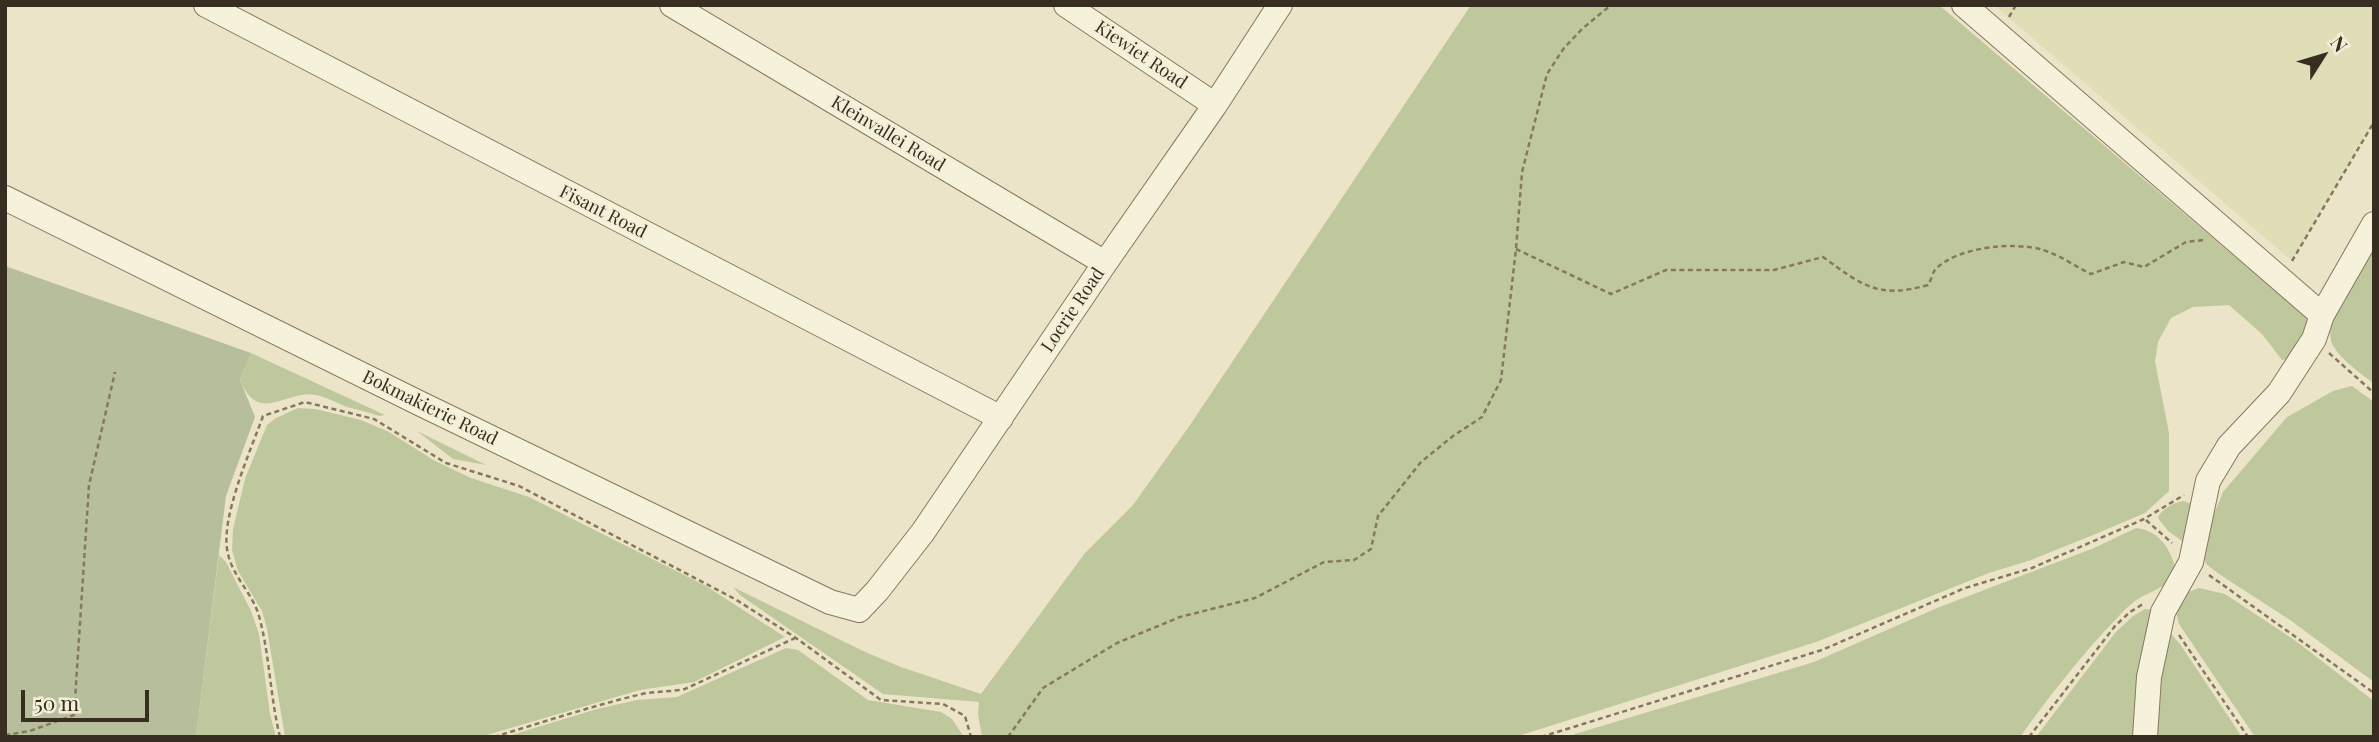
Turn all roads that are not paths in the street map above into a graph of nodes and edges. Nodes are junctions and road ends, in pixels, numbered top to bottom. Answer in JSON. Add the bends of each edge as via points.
{"nodes":[{"id":1,"x":206,"y":5,"type":"edge"},
{"id":2,"x":672,"y":5,"type":"edge"},
{"id":3,"x":1066,"y":5,"type":"edge"},
{"id":4,"x":1280,"y":5,"type":"edge"},
{"id":5,"x":1964,"y":5,"type":"edge"},
{"id":6,"x":1215,"y":105,"type":"junction"},
{"id":7,"x":5,"y":198,"type":"edge"},
{"id":8,"x":2374,"y":224,"type":"edge"},
{"id":9,"x":1104,"y":263,"type":"junction"},
{"id":10,"x":2322,"y":315,"type":"junction"},
{"id":11,"x":1001,"y":418,"type":"junction"},
{"id":12,"x":859,"y":610,"type":"joint"},
{"id":13,"x":2145,"y":737,"type":"edge"}],
"edges":[{"from":1,"to":11,"type":"street","name":"Fisant Road"},
{"from":2,"to":9,"type":"street","name":"Kleinvallei Road"},
{"from":3,"to":6,"type":"street","name":"Kiewiet Road"},
{"from":4,"to":6,"type":"street","name":"Loerie Road"},
{"from":5,"to":10,"type":"street"},
{"from":6,"to":9,"type":"street","name":"Loerie Road"},
{"from":7,"to":12,"type":"street","name":"Bokmakierie Road","via":[[830,602]]},
{"from":8,"to":10,"type":"street"},
{"from":9,"to":11,"type":"street","name":"Loerie Road"},
{"from":10,"to":13,"type":"street","via":[[2314,339],[2278,393],[2228,446],[2208,481],[2191,562],[2163,612],[2149,677]]},
{"from":11,"to":12,"type":"street","name":"Loerie Road","via":[[923,531]]}]}
